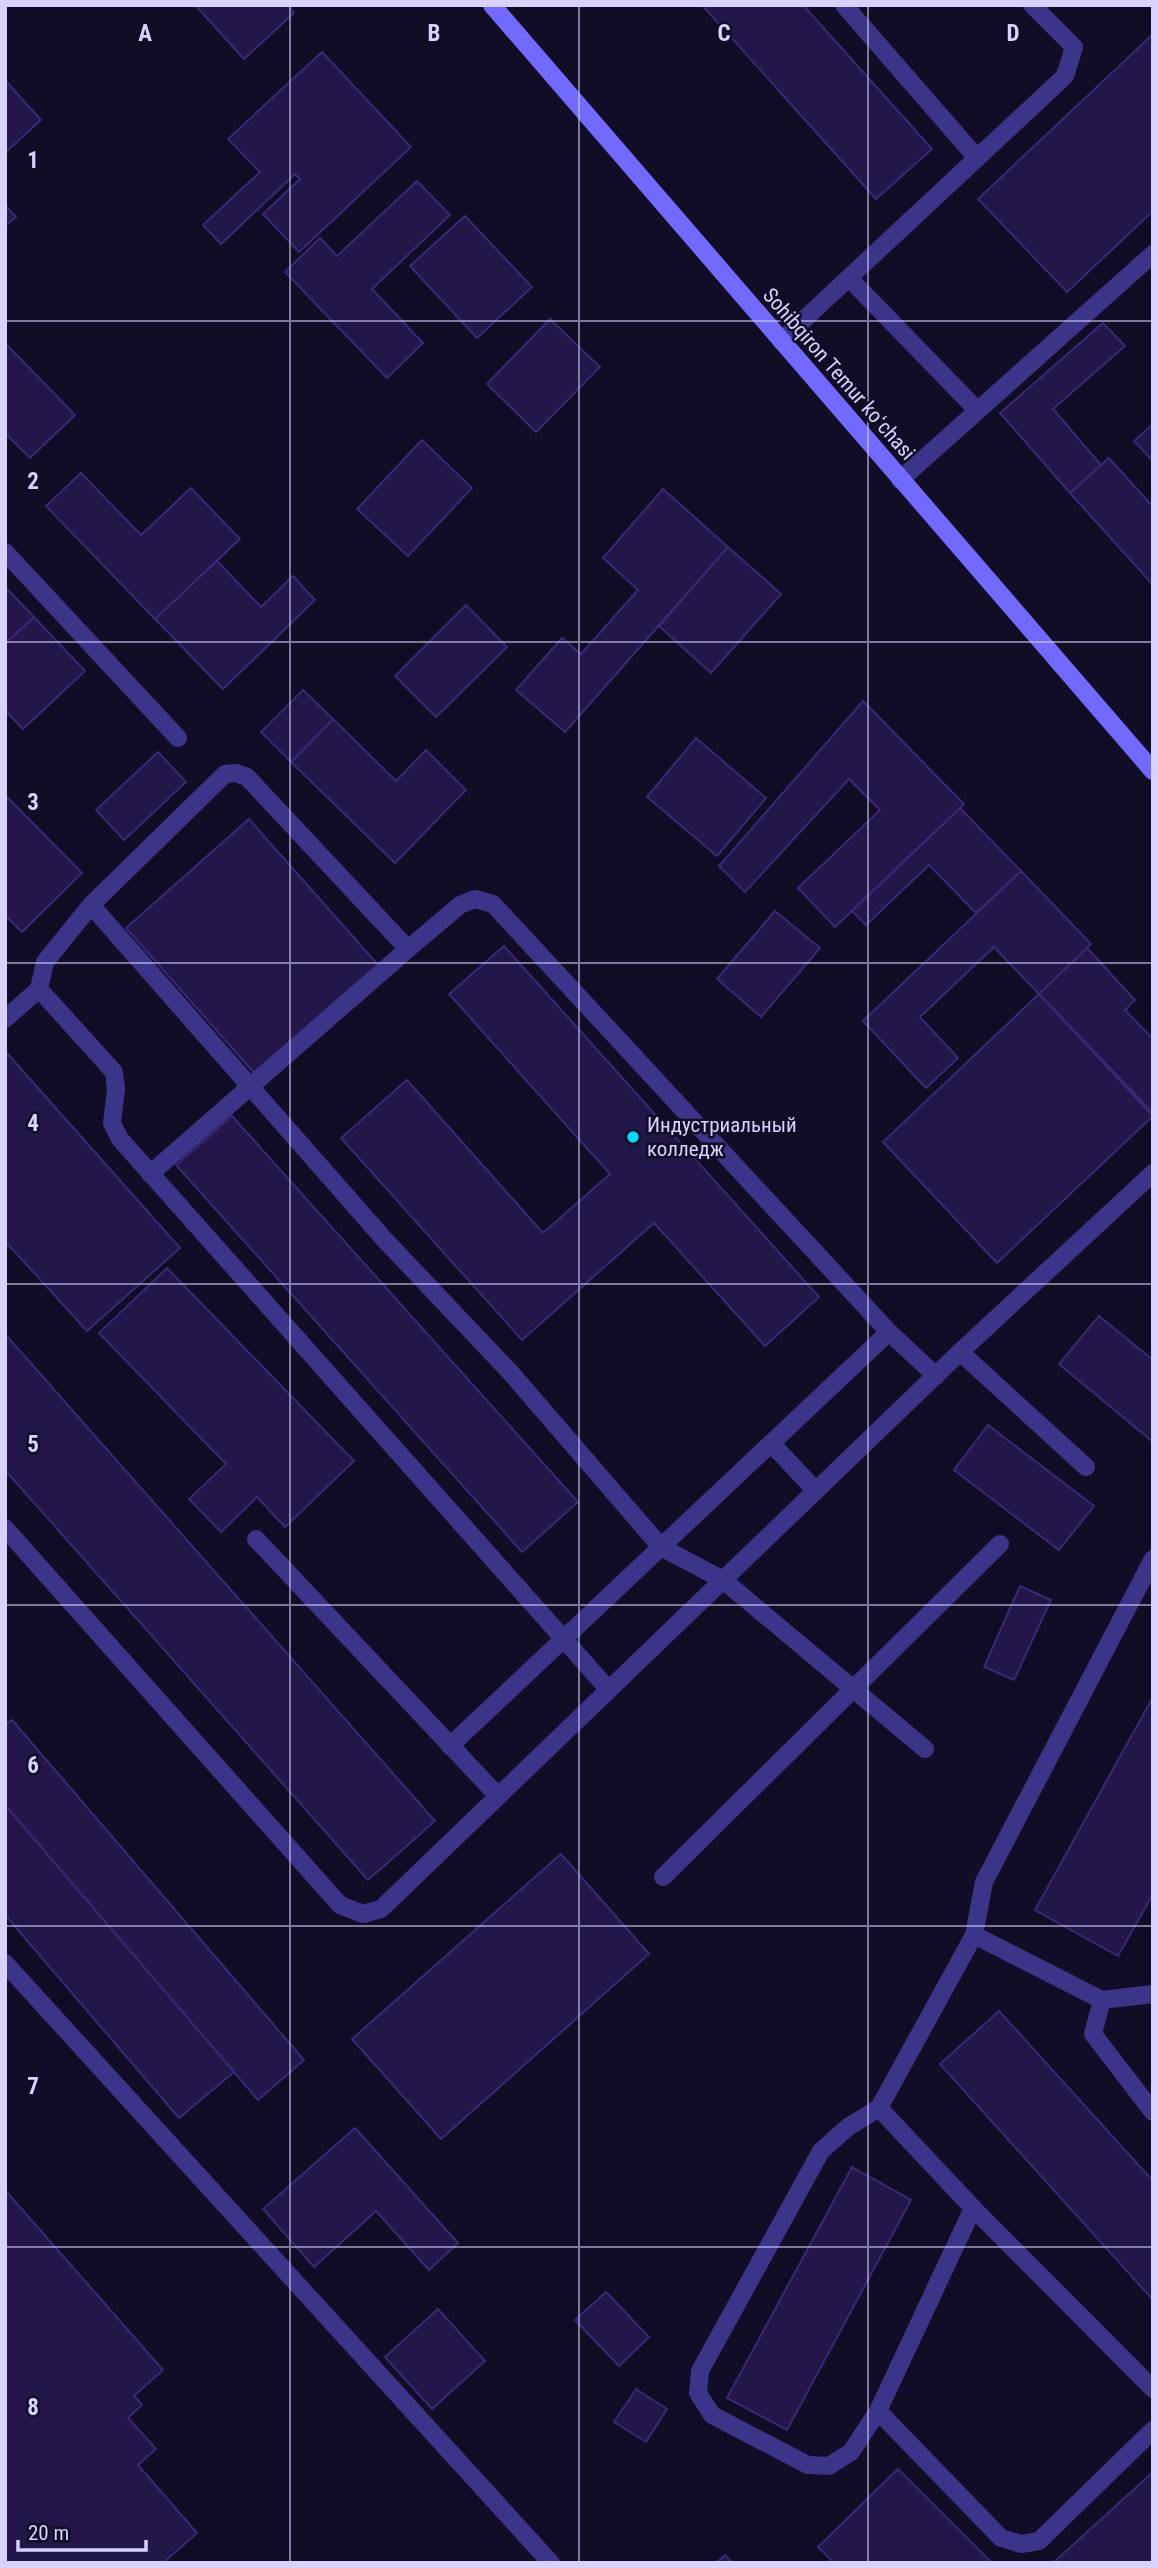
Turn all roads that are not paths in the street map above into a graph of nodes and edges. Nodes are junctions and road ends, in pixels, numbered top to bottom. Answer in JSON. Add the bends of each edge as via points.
{"nodes":[{"id":1,"x":492,"y":5,"type":"edge"},
{"id":2,"x":844,"y":5,"type":"edge"},
{"id":3,"x":1032,"y":5,"type":"edge"},
{"id":4,"x":977,"y":158,"type":"junction"},
{"id":5,"x":1153,"y":254,"type":"edge"},
{"id":6,"x":849,"y":278,"type":"junction"},
{"id":7,"x":781,"y":341,"type":"junction"},
{"id":8,"x":977,"y":410,"type":"junction"},
{"id":9,"x":900,"y":480,"type":"junction"},
{"id":10,"x":5,"y":552,"type":"edge"},
{"id":11,"x":178,"y":738,"type":"dead end"},
{"id":12,"x":1153,"y":771,"type":"edge"},
{"id":13,"x":91,"y":905,"type":"junction"},
{"id":14,"x":408,"y":949,"type":"junction"},
{"id":15,"x":39,"y":989,"type":"junction"},
{"id":16,"x":5,"y":1019,"type":"edge"},
{"id":17,"x":251,"y":1087,"type":"junction"},
{"id":18,"x":1153,"y":1173,"type":"edge"},
{"id":19,"x":150,"y":1174,"type":"junction"},
{"id":20,"x":889,"y":1332,"type":"junction"},
{"id":21,"x":960,"y":1352,"type":"junction"},
{"id":22,"x":936,"y":1376,"type":"junction"},
{"id":23,"x":771,"y":1443,"type":"junction"},
{"id":24,"x":1086,"y":1467,"type":"dead end"},
{"id":25,"x":816,"y":1491,"type":"junction"},
{"id":26,"x":5,"y":1528,"type":"edge"},
{"id":27,"x":256,"y":1539,"type":"dead end"},
{"id":28,"x":1000,"y":1544,"type":"dead end"},
{"id":29,"x":661,"y":1547,"type":"junction"},
{"id":30,"x":1153,"y":1559,"type":"edge"},
{"id":31,"x":723,"y":1580,"type":"junction"},
{"id":32,"x":563,"y":1639,"type":"junction"},
{"id":33,"x":853,"y":1689,"type":"junction"},
{"id":34,"x":609,"y":1690,"type":"junction"},
{"id":35,"x":450,"y":1746,"type":"junction"},
{"id":36,"x":925,"y":1749,"type":"dead end"},
{"id":37,"x":498,"y":1796,"type":"junction"},
{"id":38,"x":663,"y":1877,"type":"dead end"},
{"id":39,"x":974,"y":1935,"type":"junction"},
{"id":40,"x":5,"y":1963,"type":"edge"},
{"id":41,"x":1153,"y":1994,"type":"edge"},
{"id":42,"x":1101,"y":2000,"type":"junction"},
{"id":43,"x":879,"y":2108,"type":"junction"},
{"id":44,"x":1153,"y":2112,"type":"edge"},
{"id":45,"x":973,"y":2208,"type":"junction"},
{"id":46,"x":1153,"y":2389,"type":"edge"},
{"id":47,"x":878,"y":2411,"type":"junction"},
{"id":48,"x":1153,"y":2430,"type":"edge"},
{"id":49,"x":551,"y":2563,"type":"edge"}],
"edges":[{"from":1,"to":7,"type":"main road","name":"Sohibqiron Temur koʻchasi"},
{"from":2,"to":4,"type":"street"},
{"from":3,"to":4,"type":"street","via":[[1074,47],[1065,76]]},
{"from":4,"to":6,"type":"street"},
{"from":5,"to":8,"type":"street"},
{"from":6,"to":7,"type":"street"},
{"from":6,"to":8,"type":"street"},
{"from":7,"to":9,"type":"main road","name":"Sohibqiron Temur koʻchasi"},
{"from":8,"to":9,"type":"street"},
{"from":9,"to":12,"type":"main road","name":"Sohibqiron Temur koʻchasi"},
{"from":10,"to":11,"type":"street"},
{"from":13,"to":14,"type":"street","via":[[225,774],[236,773],[247,777]]},
{"from":13,"to":15,"type":"street","via":[[45,962]]},
{"from":13,"to":17,"type":"street"},
{"from":14,"to":17,"type":"street"},
{"from":14,"to":20,"type":"street","via":[[460,905],[475,899],[492,904]]},
{"from":15,"to":16,"type":"street"},
{"from":15,"to":19,"type":"street","via":[[114,1072],[112,1123]]},
{"from":17,"to":19,"type":"street"},
{"from":17,"to":29,"type":"street","via":[[384,1239],[510,1372]]},
{"from":18,"to":21,"type":"street"},
{"from":19,"to":32,"type":"street"},
{"from":20,"to":22,"type":"street"},
{"from":20,"to":23,"type":"street"},
{"from":21,"to":22,"type":"street"},
{"from":21,"to":24,"type":"street"},
{"from":22,"to":25,"type":"street"},
{"from":23,"to":25,"type":"street"},
{"from":23,"to":29,"type":"street"},
{"from":25,"to":31,"type":"street"},
{"from":26,"to":37,"type":"street","via":[[340,1905],[363,1914],[381,1909]]},
{"from":27,"to":35,"type":"street"},
{"from":28,"to":33,"type":"street"},
{"from":29,"to":31,"type":"street"},
{"from":29,"to":32,"type":"street"},
{"from":30,"to":39,"type":"street","via":[[984,1882]]},
{"from":31,"to":33,"type":"street"},
{"from":31,"to":34,"type":"street"},
{"from":32,"to":34,"type":"street"},
{"from":32,"to":35,"type":"street"},
{"from":33,"to":36,"type":"street"},
{"from":33,"to":38,"type":"street"},
{"from":34,"to":37,"type":"street"},
{"from":35,"to":37,"type":"street"},
{"from":39,"to":42,"type":"street"},
{"from":39,"to":43,"type":"street"},
{"from":40,"to":49,"type":"street"},
{"from":41,"to":42,"type":"street"},
{"from":42,"to":44,"type":"street","via":[[1093,2034]]},
{"from":43,"to":45,"type":"street"},
{"from":43,"to":47,"type":"street","via":[[821,2151],[700,2371],[698,2393],[712,2415],[808,2465],[829,2466],[851,2452]]},
{"from":45,"to":46,"type":"street"},
{"from":45,"to":47,"type":"street"},
{"from":47,"to":48,"type":"street","via":[[1001,2538],[1021,2544],[1039,2541]]}]}
